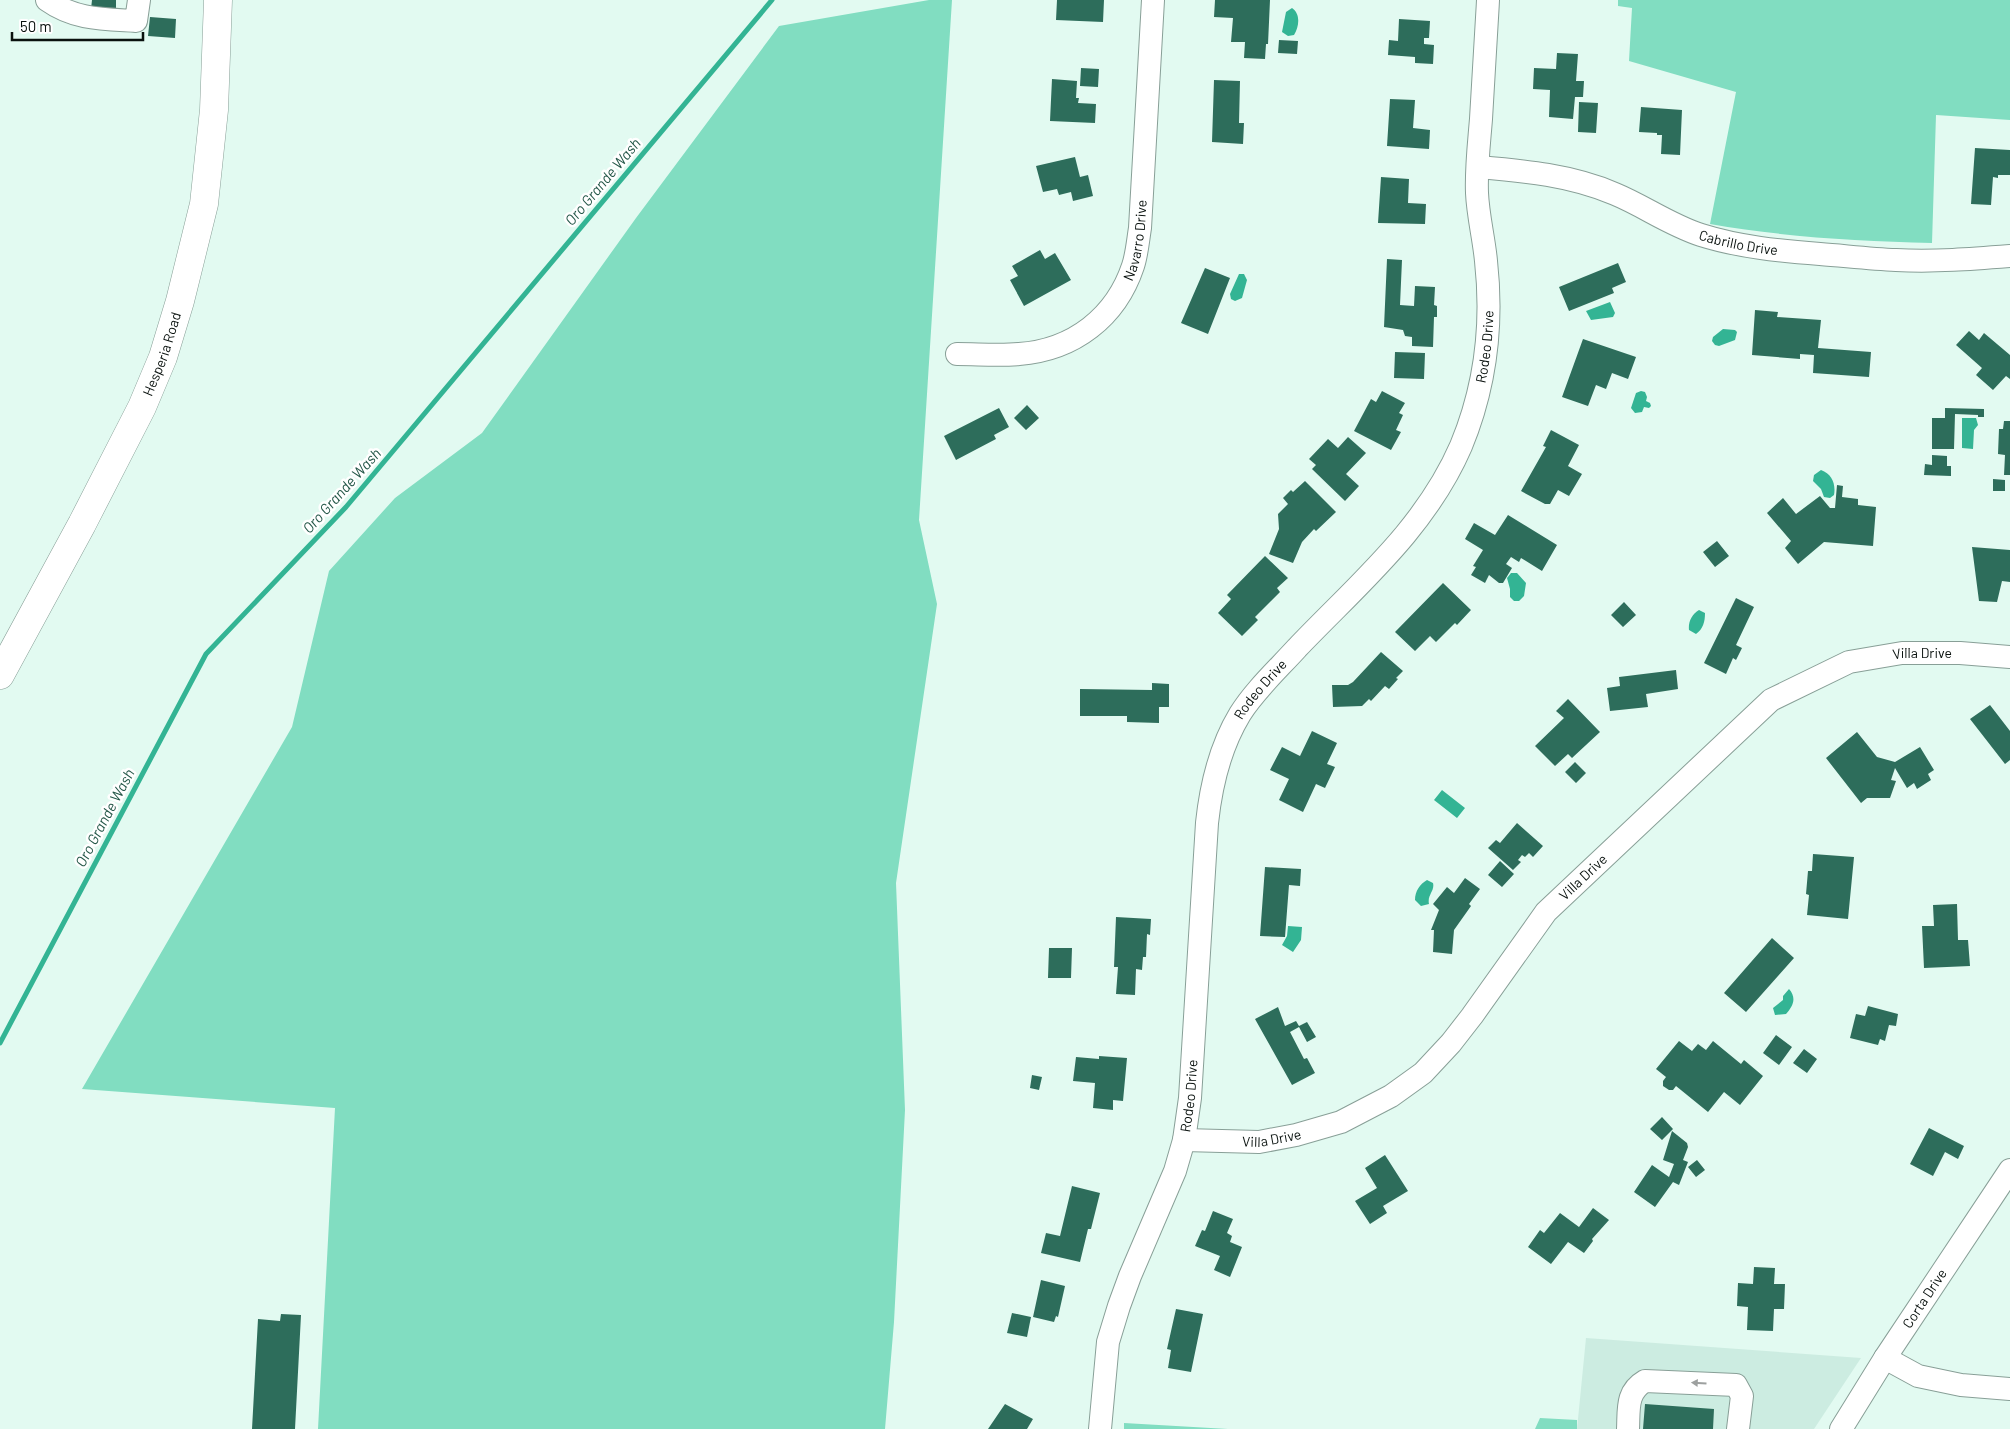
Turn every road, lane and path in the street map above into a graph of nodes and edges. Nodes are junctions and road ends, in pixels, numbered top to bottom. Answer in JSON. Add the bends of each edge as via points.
{"nodes":[{"id":1,"x":47,"y":0,"type":"edge"},
{"id":2,"x":139,"y":0,"type":"edge"},
{"id":3,"x":218,"y":0,"type":"edge"},
{"id":4,"x":1154,"y":0,"type":"edge"},
{"id":5,"x":1488,"y":0,"type":"edge"},
{"id":6,"x":1478,"y":167,"type":"junction"},
{"id":7,"x":2010,"y":256,"type":"edge"},
{"id":8,"x":957,"y":354,"type":"dead end"},
{"id":9,"x":2010,"y":657,"type":"edge"},
{"id":10,"x":0,"y":675,"type":"edge"},
{"id":11,"x":1184,"y":1140,"type":"junction"},
{"id":12,"x":2010,"y":1170,"type":"edge"},
{"id":13,"x":1885,"y":1358,"type":"junction"},
{"id":14,"x":2010,"y":1389,"type":"edge"},
{"id":15,"x":1100,"y":1429,"type":"edge"},
{"id":16,"x":1628,"y":1429,"type":"edge"},
{"id":17,"x":1738,"y":1429,"type":"edge"},
{"id":18,"x":1841,"y":1429,"type":"edge"}],
"edges":[{"from":1,"to":2,"type":"street","via":[[86,18],[136,21]]},
{"from":3,"to":10,"type":"main road","name":"Hesperia Road","via":[[214,110],[204,204],[163,357],[130,432]]},
{"from":4,"to":8,"type":"street","name":"Navarro Drive","via":[[1140,228],[1133,265],[1120,297],[1082,335],[1051,348],[1020,354]]},
{"from":5,"to":6,"type":"street","name":"Rodeo Drive"},
{"from":6,"to":7,"type":"street","name":"Cabrillo Drive","via":[[1579,181],[1616,194],[1671,224],[1737,244],[1788,252],[1897,260]]},
{"from":6,"to":11,"type":"street","name":"Rodeo Drive","via":[[1477,195],[1489,294],[1488,332],[1476,403],[1461,446],[1441,486],[1415,524],[1392,552],[1263,684],[1240,714],[1222,751],[1210,794],[1207,823],[1191,1088]]},
{"from":9,"to":11,"type":"street","name":"Villa Drive","via":[[1902,653],[1849,662],[1771,700],[1546,912],[1472,1016],[1423,1073],[1391,1096],[1341,1122],[1296,1135],[1259,1142]]},
{"from":11,"to":15,"type":"street","name":"Rodeo Drive","via":[[1106,1348]]},
{"from":12,"to":13,"type":"street","name":"Corta Drive"},
{"from":13,"to":14,"type":"street","via":[[1918,1376],[1961,1385]]},
{"from":13,"to":18,"type":"street","name":"Corta Drive"},
{"from":17,"to":16,"type":"street","one_way":true,"via":[[1742,1396],[1736,1385],[1645,1381],[1636,1386],[1629,1397]]}]}
